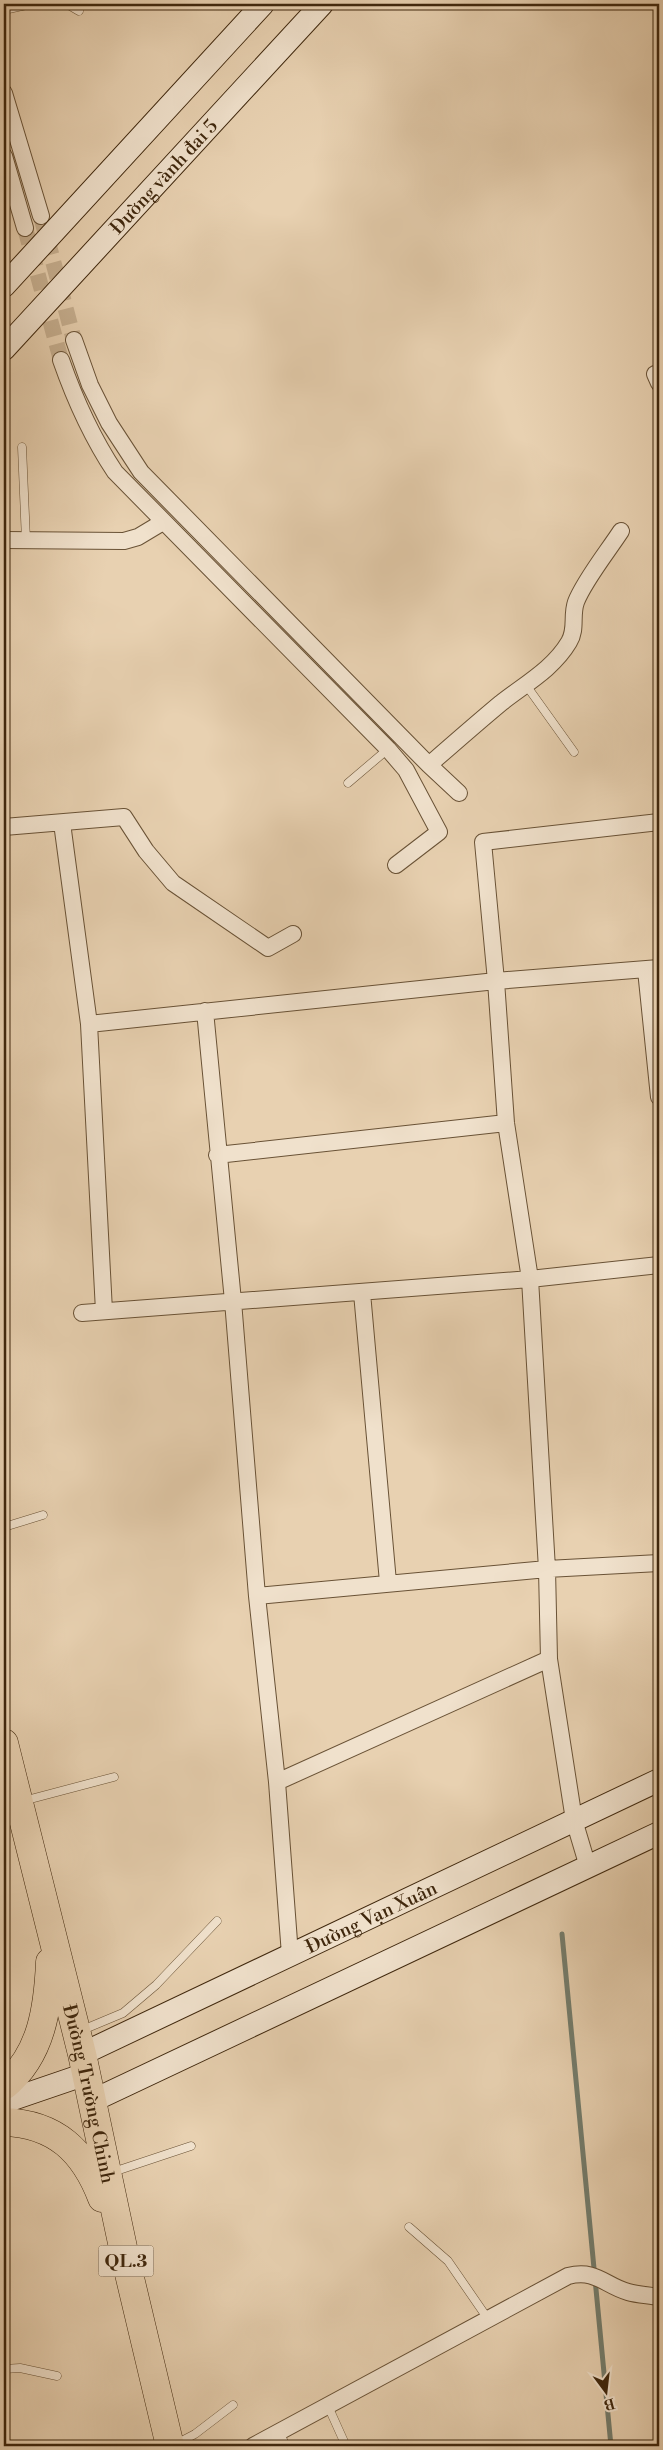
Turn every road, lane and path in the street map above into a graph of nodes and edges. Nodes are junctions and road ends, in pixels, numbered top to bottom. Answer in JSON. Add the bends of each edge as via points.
{"nodes":[{"id":1,"x":31,"y":4,"type":"edge"},
{"id":2,"x":67,"y":4,"type":"edge"},
{"id":3,"x":263,"y":4,"type":"edge"},
{"id":4,"x":322,"y":4,"type":"edge"},
{"id":5,"x":4,"y":10,"type":"edge"},
{"id":6,"x":79,"y":11,"type":"dead end"},
{"id":7,"x":4,"y":93,"type":"edge"},
{"id":8,"x":4,"y":156,"type":"edge"},
{"id":9,"x":41,"y":216,"type":"tunnel mouth"},
{"id":10,"x":25,"y":228,"type":"tunnel mouth"},
{"id":11,"x":4,"y":286,"type":"edge"},
{"id":12,"x":74,"y":340,"type":"tunnel mouth"},
{"id":13,"x":4,"y":348,"type":"edge"},
{"id":14,"x":61,"y":360,"type":"tunnel mouth"},
{"id":15,"x":22,"y":448,"type":"dead end"},
{"id":16,"x":163,"y":522,"type":"junction"},
{"id":17,"x":621,"y":531,"type":"dead end"},
{"id":18,"x":4,"y":540,"type":"edge"},
{"id":19,"x":26,"y":540,"type":"junction"},
{"id":20,"x":526,"y":685,"type":"junction"},
{"id":21,"x":388,"y":749,"type":"junction"},
{"id":22,"x":574,"y":752,"type":"dead end"},
{"id":23,"x":429,"y":765,"type":"junction"},
{"id":24,"x":348,"y":783,"type":"dead end"},
{"id":25,"x":459,"y":793,"type":"dead end"},
{"id":26,"x":659,"y":822,"type":"edge"},
{"id":27,"x":62,"y":824,"type":"junction"},
{"id":28,"x":4,"y":828,"type":"edge"},
{"id":29,"x":396,"y":865,"type":"dead end"},
{"id":30,"x":292,"y":934,"type":"dead end"},
{"id":31,"x":652,"y":969,"type":"edge"},
{"id":32,"x":496,"y":981,"type":"junction"},
{"id":33,"x":204,"y":1011,"type":"junction"},
{"id":34,"x":89,"y":1024,"type":"junction"},
{"id":35,"x":659,"y":1096,"type":"edge"},
{"id":36,"x":506,"y":1123,"type":"junction"},
{"id":37,"x":217,"y":1155,"type":"junction"},
{"id":38,"x":659,"y":1265,"type":"edge"},
{"id":39,"x":530,"y":1279,"type":"junction"},
{"id":40,"x":362,"y":1293,"type":"junction"},
{"id":41,"x":233,"y":1301,"type":"junction"},
{"id":42,"x":104,"y":1311,"type":"junction"},
{"id":43,"x":82,"y":1313,"type":"dead end"},
{"id":44,"x":43,"y":1515,"type":"dead end"},
{"id":45,"x":4,"y":1528,"type":"edge"},
{"id":46,"x":659,"y":1563,"type":"edge"},
{"id":47,"x":547,"y":1568,"type":"junction"},
{"id":48,"x":388,"y":1582,"type":"junction"},
{"id":49,"x":257,"y":1596,"type":"junction"},
{"id":50,"x":549,"y":1659,"type":"junction"},
{"id":51,"x":4,"y":1743,"type":"edge"},
{"id":52,"x":114,"y":1777,"type":"dead end"},
{"id":53,"x":659,"y":1780,"type":"edge"},
{"id":54,"x":277,"y":1782,"type":"junction"},
{"id":55,"x":19,"y":1802,"type":"junction"},
{"id":56,"x":574,"y":1820,"type":"junction"},
{"id":57,"x":659,"y":1833,"type":"edge"},
{"id":58,"x":588,"y":1867,"type":"junction"},
{"id":59,"x":217,"y":1921,"type":"dead end"},
{"id":60,"x":52,"y":1936,"type":"junction"},
{"id":61,"x":290,"y":1955,"type":"junction"},
{"id":62,"x":81,"y":2054,"type":"junction"},
{"id":63,"x":4,"y":2086,"type":"edge"},
{"id":64,"x":92,"y":2101,"type":"junction"},
{"id":65,"x":4,"y":2102,"type":"edge"},
{"id":66,"x":4,"y":2122,"type":"edge"},
{"id":67,"x":190,"y":2146,"type":"dead end"},
{"id":68,"x":108,"y":2173,"type":"junction"},
{"id":69,"x":410,"y":2227,"type":"dead end"},
{"id":70,"x":125,"y":2257,"type":"junction"},
{"id":71,"x":659,"y":2297,"type":"edge"},
{"id":72,"x":488,"y":2319,"type":"junction"},
{"id":73,"x":4,"y":2369,"type":"edge"},
{"id":74,"x":57,"y":2376,"type":"dead end"},
{"id":75,"x":234,"y":2405,"type":"dead end"},
{"id":76,"x":328,"y":2406,"type":"junction"},
{"id":77,"x":282,"y":2439,"type":"edge"},
{"id":78,"x":171,"y":2446,"type":"edge"},
{"id":79,"x":253,"y":2446,"type":"edge"},
{"id":80,"x":346,"y":2446,"type":"edge"}],
"edges":[{"from":1,"to":5,"type":"lane"},
{"from":2,"to":6,"type":"lane"},
{"from":3,"to":11,"type":"street"},
{"from":4,"to":13,"type":"street","name":"Đường vành đai 5"},
{"from":7,"to":9,"type":"street"},
{"from":8,"to":10,"type":"street"},
{"from":12,"to":23,"type":"street","via":[[90,385],[109,423],[141,472]]},
{"from":14,"to":16,"type":"street","via":[[95,443],[114,472]]},
{"from":15,"to":19,"type":"lane"},
{"from":16,"to":19,"type":"street","via":[[138,537],[124,540]]},
{"from":16,"to":21,"type":"street"},
{"from":17,"to":20,"type":"street","via":[[577,600],[573,613],[575,629],[570,641],[541,674]]},
{"from":18,"to":19,"type":"street"},
{"from":20,"to":22,"type":"lane"},
{"from":20,"to":23,"type":"street"},
{"from":21,"to":24,"type":"lane"},
{"from":21,"to":29,"type":"street","via":[[406,770],[439,832]]},
{"from":23,"to":25,"type":"street"},
{"from":26,"to":32,"type":"street","via":[[483,842]]},
{"from":27,"to":28,"type":"street"},
{"from":27,"to":30,"type":"street","via":[[124,817],[146,851],[173,882],[229,923],[268,948]]},
{"from":27,"to":34,"type":"street"},
{"from":31,"to":32,"type":"street"},
{"from":31,"to":35,"type":"street"},
{"from":32,"to":33,"type":"street"},
{"from":32,"to":36,"type":"street"},
{"from":33,"to":34,"type":"street"},
{"from":33,"to":37,"type":"street"},
{"from":34,"to":42,"type":"street"},
{"from":36,"to":37,"type":"street"},
{"from":36,"to":39,"type":"street"},
{"from":37,"to":41,"type":"street"},
{"from":38,"to":39,"type":"street"},
{"from":39,"to":40,"type":"street"},
{"from":39,"to":47,"type":"street"},
{"from":40,"to":41,"type":"street"},
{"from":40,"to":48,"type":"street"},
{"from":41,"to":42,"type":"street"},
{"from":41,"to":49,"type":"street"},
{"from":42,"to":43,"type":"street"},
{"from":44,"to":45,"type":"lane"},
{"from":46,"to":47,"type":"street"},
{"from":47,"to":48,"type":"street"},
{"from":47,"to":50,"type":"street"},
{"from":48,"to":49,"type":"street"},
{"from":49,"to":54,"type":"street"},
{"from":50,"to":54,"type":"street"},
{"from":50,"to":56,"type":"street"},
{"from":51,"to":55,"type":"highway","name":"Đường Trường Chinh","number":"QL.3"},
{"from":52,"to":55,"type":"lane"},
{"from":53,"to":56,"type":"street","name":"Đường Vạn Xuân"},
{"from":54,"to":61,"type":"street"},
{"from":55,"to":60,"type":"highway","name":"Đường Trường Chinh","number":"QL.3"},
{"from":56,"to":58,"type":"street"},
{"from":56,"to":61,"type":"street","name":"Đường Vạn Xuân"},
{"from":57,"to":58,"type":"street"},
{"from":58,"to":64,"type":"street"},
{"from":59,"to":62,"type":"lane","via":[[156,1986],[123,2012]]},
{"from":60,"to":62,"type":"highway","name":"Đường Trường Chinh","number":"QL.3"},
{"from":60,"to":63,"type":"highway","via":[[44,2020],[28,2057]]},
{"from":61,"to":62,"type":"street","name":"Đường Vạn Xuân"},
{"from":62,"to":64,"type":"highway","name":"Đường Trường Chinh","number":"QL.3"},
{"from":62,"to":65,"type":"street","name":"Đường Vạn Xuân"},
{"from":64,"to":68,"type":"highway","name":"Đường Trường Chinh","number":"QL.3"},
{"from":66,"to":70,"type":"highway","via":[[38,2128],[55,2136],[85,2162]]},
{"from":67,"to":68,"type":"lane"},
{"from":68,"to":70,"type":"highway","name":"Đường Trường Chinh","number":"QL.3"},
{"from":69,"to":72,"type":"lane","via":[[448,2261]]},
{"from":70,"to":78,"type":"highway","name":"Đường Trường Chinh","number":"QL.3"},
{"from":71,"to":72,"type":"street","via":[[629,2292],[593,2275],[578,2273]]},
{"from":72,"to":76,"type":"street"},
{"from":73,"to":74,"type":"lane","via":[[20,2368]]},
{"from":75,"to":78,"type":"lane","via":[[195,2434]]},
{"from":76,"to":77,"type":"street"},
{"from":76,"to":80,"type":"lane"},
{"from":77,"to":79,"type":"street"}]}
